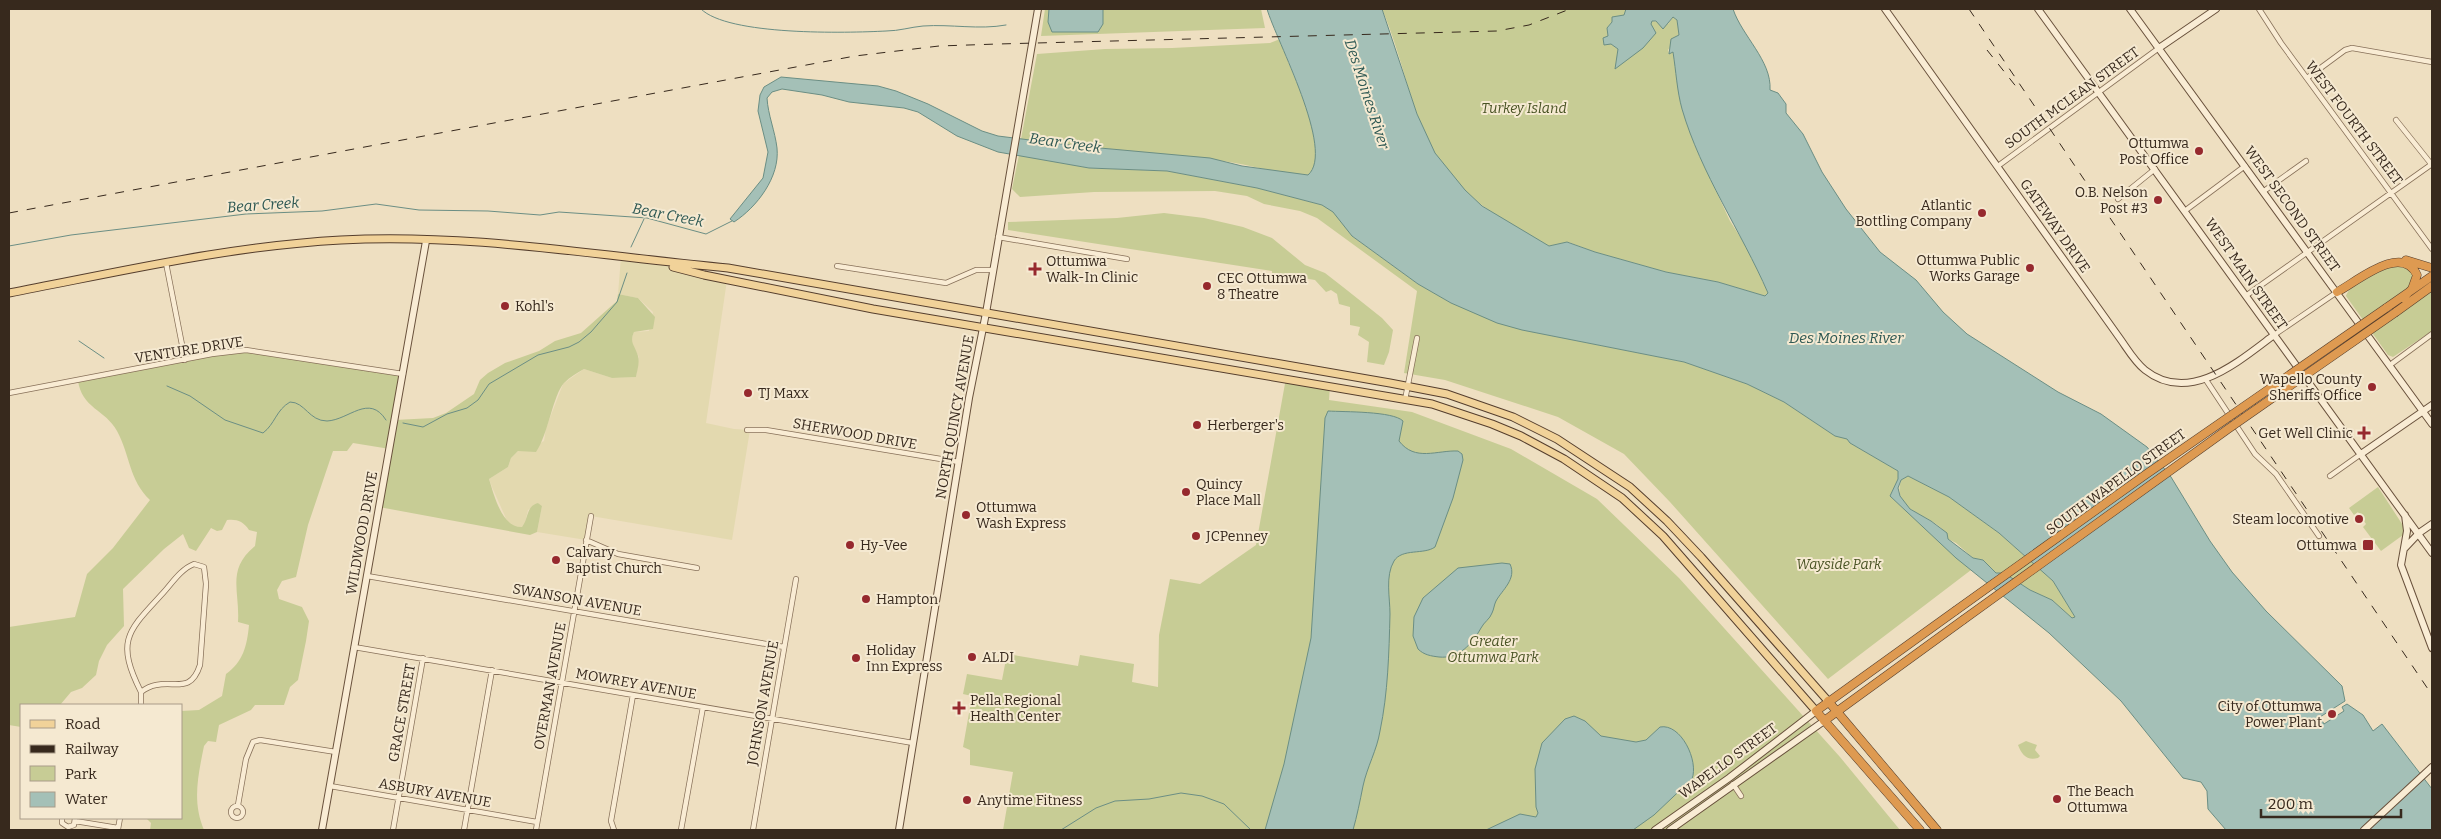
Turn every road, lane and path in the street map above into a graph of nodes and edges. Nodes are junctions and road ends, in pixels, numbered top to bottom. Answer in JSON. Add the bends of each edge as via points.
{"nodes":[{"id":1,"x":1038,"y":9,"type":"edge"},
{"id":2,"x":1885,"y":9,"type":"edge"},
{"id":3,"x":2130,"y":9,"type":"edge"},
{"id":4,"x":2216,"y":9,"type":"edge"},
{"id":5,"x":2259,"y":9,"type":"edge"},
{"id":6,"x":2041,"y":10,"type":"edge"},
{"id":7,"x":2159,"y":48,"type":"junction"},
{"id":8,"x":2432,"y":62,"type":"edge"},
{"id":9,"x":2307,"y":78,"type":"junction"},
{"id":10,"x":2100,"y":92,"type":"junction"},
{"id":11,"x":2396,"y":120,"type":"dead end"},
{"id":12,"x":2306,"y":162,"type":"dead end"},
{"id":13,"x":2432,"y":164,"type":"edge"},
{"id":14,"x":1998,"y":166,"type":"junction"},
{"id":15,"x":2245,"y":166,"type":"junction"},
{"id":16,"x":2156,"y":169,"type":"junction"},
{"id":17,"x":2264,"y":191,"type":"junction"},
{"id":18,"x":2391,"y":192,"type":"junction"},
{"id":19,"x":2118,"y":199,"type":"dead end"},
{"id":20,"x":2186,"y":210,"type":"junction"},
{"id":21,"x":998,"y":236,"type":"junction"},
{"id":22,"x":426,"y":241,"type":"junction"},
{"id":23,"x":2432,"y":249,"type":"edge"},
{"id":24,"x":2307,"y":251,"type":"junction"},
{"id":25,"x":1127,"y":259,"type":"dead end"},
{"id":26,"x":656,"y":262,"type":"junction"},
{"id":27,"x":166,"y":264,"type":"junction"},
{"id":28,"x":836,"y":266,"type":"dead end"},
{"id":29,"x":2432,"y":268,"type":"edge"},
{"id":30,"x":993,"y":270,"type":"junction"},
{"id":31,"x":2432,"y":276,"type":"edge"},
{"id":32,"x":2432,"y":286,"type":"edge"},
{"id":33,"x":9,"y":292,"type":"edge"},
{"id":34,"x":2337,"y":292,"type":"junction"},
{"id":35,"x":2247,"y":295,"type":"junction"},
{"id":36,"x":2402,"y":298,"type":"junction"},
{"id":37,"x":986,"y":313,"type":"junction"},
{"id":38,"x":984,"y":328,"type":"junction"},
{"id":39,"x":2363,"y":330,"type":"junction"},
{"id":40,"x":2432,"y":334,"type":"edge"},
{"id":41,"x":2274,"y":335,"type":"junction"},
{"id":42,"x":1417,"y":338,"type":"dead end"},
{"id":43,"x":185,"y":360,"type":"junction"},
{"id":44,"x":2390,"y":365,"type":"junction"},
{"id":45,"x":2302,"y":373,"type":"junction"},
{"id":46,"x":403,"y":374,"type":"junction"},
{"id":47,"x":2206,"y":380,"type":"junction"},
{"id":48,"x":1408,"y":386,"type":"junction"},
{"id":49,"x":9,"y":393,"type":"edge"},
{"id":50,"x":1405,"y":400,"type":"junction"},
{"id":51,"x":2432,"y":405,"type":"edge"},
{"id":52,"x":2253,"y":407,"type":"dead end"},
{"id":53,"x":2423,"y":412,"type":"junction"},
{"id":54,"x":2432,"y":424,"type":"edge"},
{"id":55,"x":747,"y":430,"type":"dead end"},
{"id":56,"x":2361,"y":454,"type":"junction"},
{"id":57,"x":959,"y":462,"type":"junction"},
{"id":58,"x":2330,"y":476,"type":"dead end"},
{"id":59,"x":2405,"y":514,"type":"junction"},
{"id":60,"x":591,"y":516,"type":"dead end"},
{"id":61,"x":2432,"y":524,"type":"edge"},
{"id":62,"x":2419,"y":533,"type":"junction"},
{"id":63,"x":2319,"y":536,"type":"dead end"},
{"id":64,"x":586,"y":540,"type":"junction"},
{"id":65,"x":2403,"y":552,"type":"junction"},
{"id":66,"x":2432,"y":553,"type":"edge"},
{"id":67,"x":697,"y":568,"type":"dead end"},
{"id":68,"x":366,"y":576,"type":"junction"},
{"id":69,"x":796,"y":579,"type":"dead end"},
{"id":70,"x":574,"y":611,"type":"junction"},
{"id":71,"x":2432,"y":646,"type":"edge"},
{"id":72,"x":354,"y":647,"type":"junction"},
{"id":73,"x":784,"y":647,"type":"junction"},
{"id":74,"x":423,"y":658,"type":"junction"},
{"id":75,"x":492,"y":670,"type":"junction"},
{"id":76,"x":561,"y":682,"type":"junction"},
{"id":77,"x":141,"y":692,"type":"junction"},
{"id":78,"x":633,"y":695,"type":"junction"},
{"id":79,"x":1828,"y":701,"type":"junction"},
{"id":80,"x":141,"y":704,"type":"edge"},
{"id":81,"x":703,"y":707,"type":"junction"},
{"id":82,"x":1816,"y":712,"type":"junction"},
{"id":83,"x":1837,"y":712,"type":"junction"},
{"id":84,"x":772,"y":719,"type":"junction"},
{"id":85,"x":1824,"y":720,"type":"junction"},
{"id":86,"x":913,"y":743,"type":"junction"},
{"id":87,"x":336,"y":752,"type":"junction"},
{"id":88,"x":2432,"y":767,"type":"edge"},
{"id":89,"x":1733,"y":784,"type":"junction"},
{"id":90,"x":330,"y":786,"type":"junction"},
{"id":91,"x":1741,"y":796,"type":"dead end"},
{"id":92,"x":399,"y":798,"type":"junction"},
{"id":93,"x":238,"y":805,"type":"dead end"},
{"id":94,"x":468,"y":811,"type":"junction"},
{"id":95,"x":62,"y":819,"type":"edge"},
{"id":96,"x":75,"y":819,"type":"edge"},
{"id":97,"x":537,"y":822,"type":"junction"},
{"id":98,"x":118,"y":829,"type":"edge"},
{"id":99,"x":322,"y":830,"type":"edge"},
{"id":100,"x":393,"y":830,"type":"edge"},
{"id":101,"x":464,"y":830,"type":"edge"},
{"id":102,"x":536,"y":830,"type":"edge"},
{"id":103,"x":614,"y":830,"type":"edge"},
{"id":104,"x":680,"y":830,"type":"edge"},
{"id":105,"x":752,"y":830,"type":"edge"},
{"id":106,"x":899,"y":830,"type":"edge"},
{"id":107,"x":1654,"y":830,"type":"edge"},
{"id":108,"x":1670,"y":830,"type":"edge"},
{"id":109,"x":1920,"y":830,"type":"edge"},
{"id":110,"x":1937,"y":830,"type":"edge"},
{"id":111,"x":2364,"y":830,"type":"edge"}],
"edges":[{"from":1,"to":21,"type":"main road","name":"NORTH QUINCY AVENUE"},
{"from":2,"to":14,"type":"main road","name":"GATEWAY DRIVE"},
{"from":3,"to":7,"type":"main road","name":"WEST SECOND STREET"},
{"from":4,"to":7,"type":"main road"},
{"from":5,"to":9,"type":"street","name":"WEST FOURTH STREET"},
{"from":6,"to":10,"type":"main road","name":"WEST MAIN STREET"},
{"from":7,"to":10,"type":"street","name":"SOUTH MCLEAN STREET"},
{"from":7,"to":15,"type":"main road","name":"WEST SECOND STREET"},
{"from":8,"to":9,"type":"street","via":[[2352,48]]},
{"from":9,"to":18,"type":"street","name":"WEST FOURTH STREET"},
{"from":10,"to":14,"type":"street","name":"SOUTH MCLEAN STREET"},
{"from":10,"to":16,"type":"main road","name":"WEST MAIN STREET"},
{"from":11,"to":13,"type":"street"},
{"from":12,"to":17,"type":"street"},
{"from":13,"to":18,"type":"street"},
{"from":14,"to":47,"type":"main road","name":"GATEWAY DRIVE","via":[[2140,365],[2165,380],[2184,384]]},
{"from":15,"to":17,"type":"main road","name":"WEST SECOND STREET"},
{"from":15,"to":20,"type":"street"},
{"from":16,"to":19,"type":"street"},
{"from":16,"to":20,"type":"main road","name":"WEST MAIN STREET"},
{"from":17,"to":24,"type":"main road","name":"WEST SECOND STREET"},
{"from":18,"to":23,"type":"street","name":"WEST FOURTH STREET"},
{"from":18,"to":24,"type":"street"},
{"from":20,"to":35,"type":"main road","name":"WEST MAIN STREET"},
{"from":21,"to":25,"type":"street"},
{"from":21,"to":30,"type":"main road","name":"NORTH QUINCY AVENUE"},
{"from":22,"to":26,"type":"main road","via":[[551,248]]},
{"from":22,"to":27,"type":"main road","via":[[341,240],[265,246]]},
{"from":22,"to":46,"type":"main road","name":"WILDWOOD DRIVE"},
{"from":24,"to":34,"type":"main road","name":"WEST SECOND STREET"},
{"from":24,"to":35,"type":"street"},
{"from":26,"to":37,"type":"main road","via":[[728,268]]},
{"from":26,"to":38,"type":"main road","via":[[727,280]]},
{"from":27,"to":33,"type":"main road"},
{"from":27,"to":43,"type":"street"},
{"from":28,"to":30,"type":"street","via":[[946,283],[976,270]]},
{"from":29,"to":34,"type":"highway","via":[[2399,258],[2387,259],[2376,262]]},
{"from":30,"to":37,"type":"main road","name":"NORTH QUINCY AVENUE"},
{"from":31,"to":36,"type":"highway","name":"SOUTH WAPELLO STREET"},
{"from":32,"to":83,"type":"highway","name":"SOUTH WAPELLO STREET","bridge":true,"via":[[2228,428]]},
{"from":34,"to":36,"type":"highway","via":[[2382,265],[2401,263],[2417,275],[2412,289]]},
{"from":34,"to":39,"type":"main road","name":"WEST SECOND STREET"},
{"from":34,"to":41,"type":"street"},
{"from":35,"to":41,"type":"main road","name":"WEST MAIN STREET"},
{"from":36,"to":79,"type":"highway","name":"SOUTH WAPELLO STREET","bridge":true,"via":[[2152,469]]},
{"from":37,"to":38,"type":"main road","name":"NORTH QUINCY AVENUE"},
{"from":37,"to":48,"type":"main road"},
{"from":38,"to":50,"type":"main road"},
{"from":38,"to":57,"type":"main road","name":"NORTH QUINCY AVENUE"},
{"from":39,"to":44,"type":"main road","name":"WEST SECOND STREET"},
{"from":39,"to":45,"type":"street"},
{"from":40,"to":44,"type":"street"},
{"from":41,"to":45,"type":"main road","name":"WEST MAIN STREET"},
{"from":41,"to":47,"type":"main road","name":"GATEWAY DRIVE"},
{"from":42,"to":48,"type":"street"},
{"from":43,"to":46,"type":"street","name":"VENTURE DRIVE","via":[[246,350]]},
{"from":43,"to":49,"type":"street","name":"VENTURE DRIVE"},
{"from":44,"to":53,"type":"main road","name":"WEST SECOND STREET"},
{"from":45,"to":52,"type":"street"},
{"from":45,"to":56,"type":"main road","name":"WEST MAIN STREET"},
{"from":46,"to":68,"type":"main road","name":"WILDWOOD DRIVE"},
{"from":47,"to":63,"type":"street","via":[[2255,454],[2276,474]]},
{"from":48,"to":50,"type":"street"},
{"from":48,"to":79,"type":"main road","via":[[1447,394],[1513,417],[1557,439],[1630,487],[1667,520]]},
{"from":50,"to":82,"type":"main road","via":[[1460,413],[1521,436],[1572,464],[1622,498],[1663,536]]},
{"from":51,"to":53,"type":"main road"},
{"from":53,"to":54,"type":"main road","name":"WEST SECOND STREET"},
{"from":53,"to":56,"type":"main road"},
{"from":55,"to":57,"type":"street","name":"SHERWOOD DRIVE","via":[[766,430]]},
{"from":56,"to":58,"type":"street"},
{"from":56,"to":59,"type":"main road","name":"WEST MAIN STREET"},
{"from":57,"to":86,"type":"main road","name":"NORTH QUINCY AVENUE"},
{"from":59,"to":62,"type":"main road","name":"WEST MAIN STREET"},
{"from":59,"to":65,"type":"main road"},
{"from":60,"to":64,"type":"street","name":"OVERMAN AVENUE"},
{"from":61,"to":62,"type":"main road"},
{"from":62,"to":65,"type":"main road"},
{"from":62,"to":66,"type":"main road","name":"WEST MAIN STREET"},
{"from":64,"to":67,"type":"street","via":[[618,554]]},
{"from":64,"to":70,"type":"street","name":"OVERMAN AVENUE"},
{"from":65,"to":71,"type":"main road","via":[[2403,570]]},
{"from":68,"to":70,"type":"street","name":"SWANSON AVENUE"},
{"from":68,"to":72,"type":"main road","name":"WILDWOOD DRIVE"},
{"from":69,"to":73,"type":"street","name":"JOHNSON AVENUE"},
{"from":70,"to":73,"type":"street","name":"SWANSON AVENUE"},
{"from":70,"to":76,"type":"street","name":"OVERMAN AVENUE"},
{"from":72,"to":74,"type":"street","name":"MOWREY AVENUE"},
{"from":72,"to":87,"type":"main road","name":"WILDWOOD DRIVE"},
{"from":73,"to":84,"type":"street","name":"JOHNSON AVENUE"},
{"from":74,"to":75,"type":"street","name":"MOWREY AVENUE"},
{"from":74,"to":92,"type":"street","name":"GRACE STREET"},
{"from":75,"to":76,"type":"street","name":"MOWREY AVENUE"},
{"from":75,"to":94,"type":"street"},
{"from":76,"to":78,"type":"street","name":"MOWREY AVENUE"},
{"from":76,"to":97,"type":"street","name":"OVERMAN AVENUE"},
{"from":77,"to":77,"type":"street","via":[[128,658],[129,635],[134,625],[187,567],[200,564],[206,571],[206,584],[197,674],[182,685],[154,685]]},
{"from":77,"to":80,"type":"street"},
{"from":78,"to":81,"type":"street","name":"MOWREY AVENUE"},
{"from":78,"to":103,"type":"street","via":[[611,824]]},
{"from":79,"to":82,"type":"highway","name":"SOUTH WAPELLO STREET"},
{"from":79,"to":83,"type":"highway"},
{"from":81,"to":84,"type":"street","name":"MOWREY AVENUE"},
{"from":81,"to":104,"type":"street"},
{"from":82,"to":85,"type":"highway"},
{"from":82,"to":107,"type":"main road","name":"WAPELLO STREET"},
{"from":83,"to":85,"type":"highway","name":"SOUTH WAPELLO STREET"},
{"from":83,"to":110,"type":"highway"},
{"from":84,"to":86,"type":"street","name":"MOWREY AVENUE"},
{"from":84,"to":105,"type":"street","name":"JOHNSON AVENUE"},
{"from":85,"to":89,"type":"main road","name":"WAPELLO STREET"},
{"from":85,"to":109,"type":"highway"},
{"from":86,"to":106,"type":"main road","name":"NORTH QUINCY AVENUE"},
{"from":87,"to":90,"type":"main road","name":"WILDWOOD DRIVE"},
{"from":87,"to":93,"type":"street","via":[[262,740],[253,742],[246,759]]},
{"from":88,"to":111,"type":"main road"},
{"from":89,"to":91,"type":"street"},
{"from":89,"to":108,"type":"main road","name":"WAPELLO STREET"},
{"from":90,"to":92,"type":"street","name":"ASBURY AVENUE"},
{"from":90,"to":99,"type":"main road","name":"WILDWOOD DRIVE"},
{"from":92,"to":94,"type":"street","name":"ASBURY AVENUE"},
{"from":92,"to":100,"type":"street","name":"GRACE STREET"},
{"from":94,"to":97,"type":"street","name":"ASBURY AVENUE"},
{"from":94,"to":101,"type":"street"},
{"from":95,"to":96,"type":"street","via":[[68,827],[74,825]]},
{"from":96,"to":98,"type":"street"},
{"from":97,"to":102,"type":"street","name":"OVERMAN AVENUE"}]}
